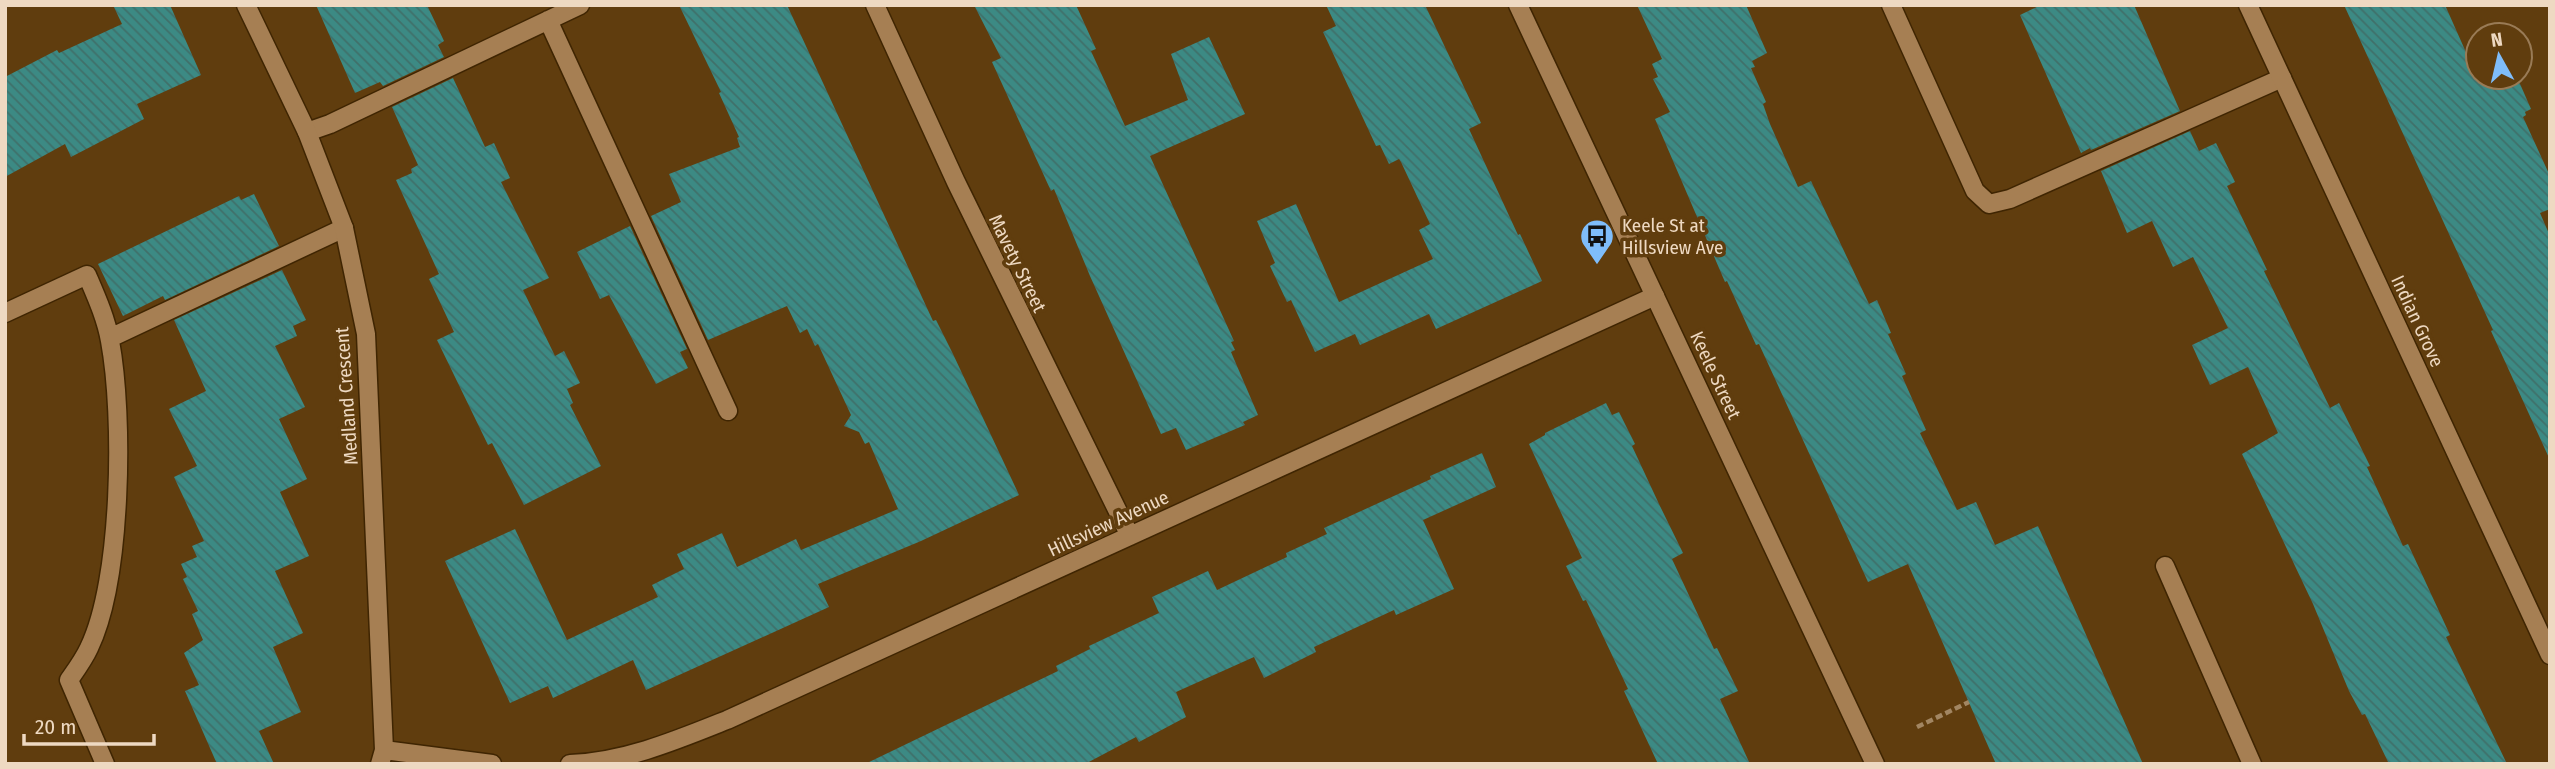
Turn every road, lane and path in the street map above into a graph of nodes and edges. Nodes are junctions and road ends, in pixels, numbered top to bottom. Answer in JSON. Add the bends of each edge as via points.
{"nodes":[{"id":1,"x":246,"y":5,"type":"edge"},
{"id":2,"x":580,"y":5,"type":"edge"},
{"id":3,"x":875,"y":5,"type":"edge"},
{"id":4,"x":1518,"y":5,"type":"edge"},
{"id":5,"x":1891,"y":5,"type":"edge"},
{"id":6,"x":2248,"y":5,"type":"edge"},
{"id":7,"x":548,"y":20,"type":"junction"},
{"id":8,"x":2282,"y":78,"type":"junction"},
{"id":9,"x":307,"y":132,"type":"junction"},
{"id":10,"x":344,"y":228,"type":"junction"},
{"id":11,"x":1655,"y":296,"type":"junction"},
{"id":12,"x":5,"y":313,"type":"edge"},
{"id":13,"x":110,"y":338,"type":"junction"},
{"id":14,"x":728,"y":411,"type":"dead end"},
{"id":15,"x":1130,"y":536,"type":"junction"},
{"id":16,"x":2165,"y":566,"type":"dead end"},
{"id":17,"x":2550,"y":655,"type":"edge"},
{"id":18,"x":1969,"y":702,"type":"dead end"},
{"id":19,"x":1917,"y":727,"type":"dead end"},
{"id":20,"x":382,"y":757,"type":"edge"},
{"id":21,"x":105,"y":764,"type":"edge"},
{"id":22,"x":492,"y":764,"type":"edge"},
{"id":23,"x":570,"y":764,"type":"edge"},
{"id":24,"x":1875,"y":764,"type":"edge"},
{"id":25,"x":2252,"y":764,"type":"edge"}],
"edges":[{"from":1,"to":9,"type":"street","name":"Medland Crescent"},
{"from":2,"to":7,"type":"street"},
{"from":3,"to":15,"type":"street","name":"Mavety Street","via":[[961,194]]},
{"from":4,"to":11,"type":"street","name":"Keele Street"},
{"from":5,"to":8,"type":"street","via":[[1975,191],[1989,204],[2010,200]]},
{"from":6,"to":8,"type":"street","name":"Indian Grove"},
{"from":7,"to":9,"type":"street"},
{"from":7,"to":14,"type":"street"},
{"from":8,"to":17,"type":"street","name":"Indian Grove"},
{"from":9,"to":10,"type":"street","name":"Medland Crescent"},
{"from":10,"to":13,"type":"street"},
{"from":10,"to":20,"type":"street","name":"Medland Crescent","via":[[366,334]]},
{"from":11,"to":15,"type":"street","name":"Hillsview Avenue"},
{"from":11,"to":24,"type":"street","name":"Keele Street"},
{"from":12,"to":13,"type":"street","via":[[87,275]]},
{"from":13,"to":21,"type":"street","via":[[117,429],[113,544],[101,614],[89,648],[69,680]]},
{"from":15,"to":23,"type":"street","name":"Hillsview Avenue","via":[[727,720],[668,744]]},
{"from":16,"to":25,"type":"street"},
{"from":18,"to":19,"type":"path"},
{"from":20,"to":22,"type":"street"}]}
